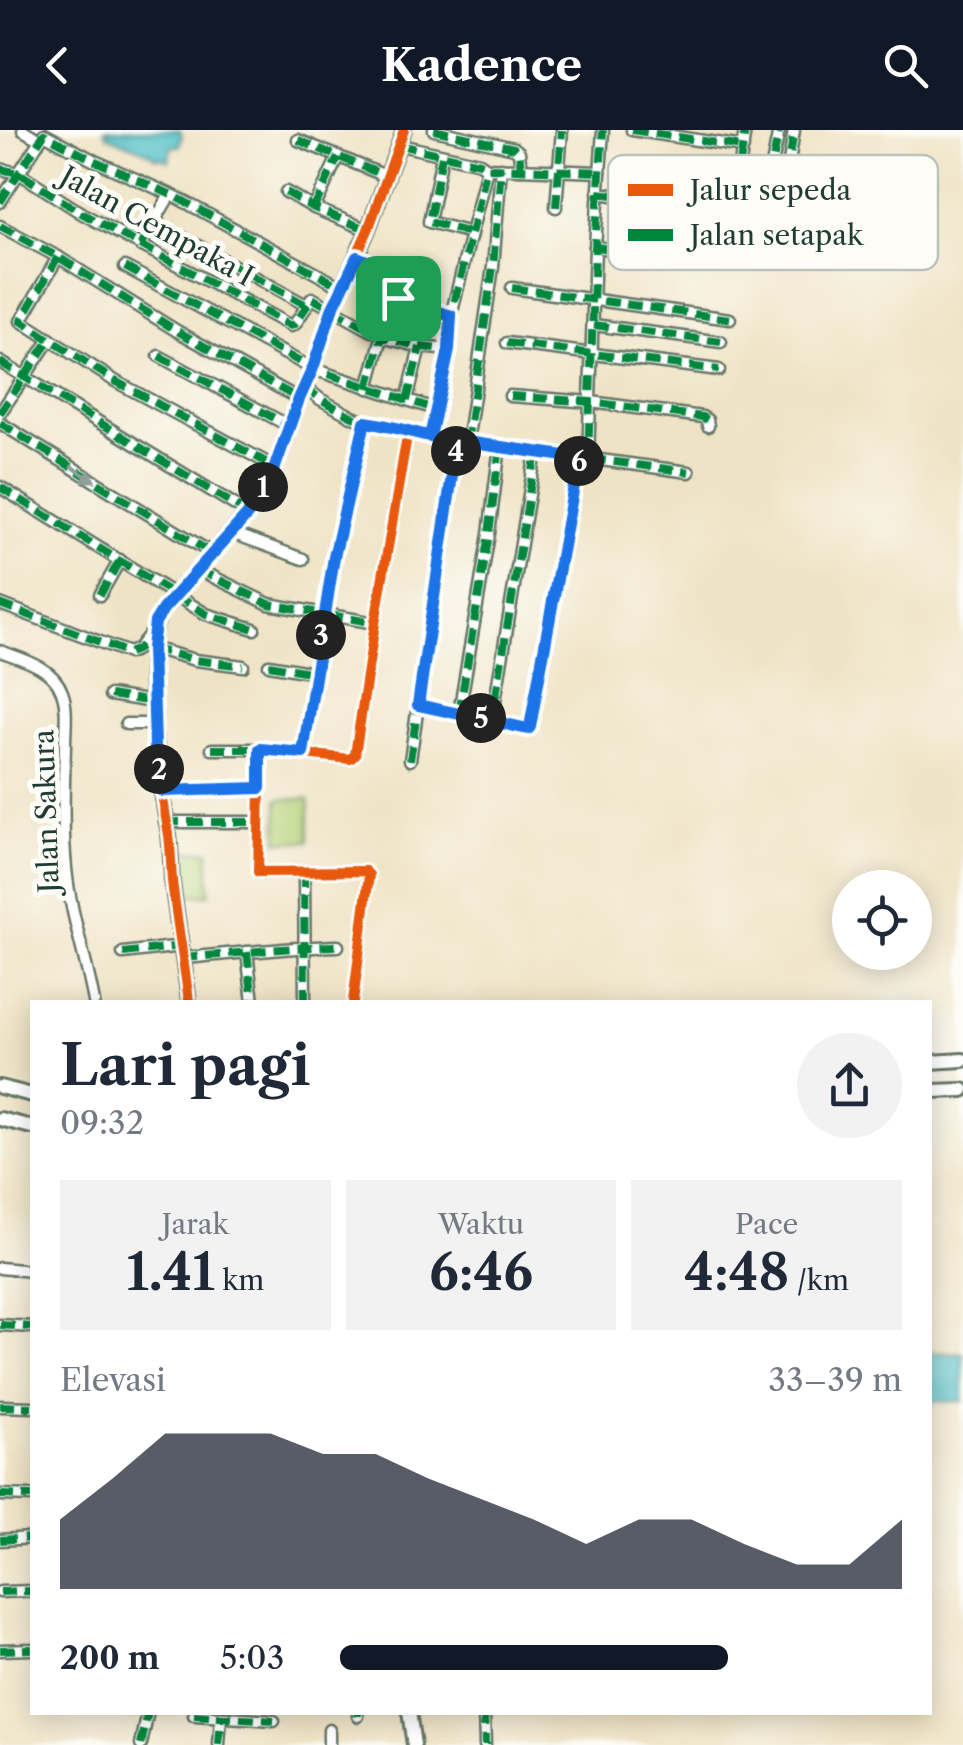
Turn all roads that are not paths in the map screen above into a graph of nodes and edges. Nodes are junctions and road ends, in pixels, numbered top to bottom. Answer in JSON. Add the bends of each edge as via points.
{"nodes":[{"id":1,"x":23,"y":130,"type":"edge"},
{"id":2,"x":404,"y":130,"type":"edge"},
{"id":3,"x":434,"y":130,"type":"edge"},
{"id":4,"x":495,"y":130,"type":"edge"},
{"id":5,"x":562,"y":130,"type":"edge"},
{"id":6,"x":603,"y":130,"type":"edge"},
{"id":7,"x":632,"y":130,"type":"edge"},
{"id":8,"x":745,"y":130,"type":"edge"},
{"id":9,"x":779,"y":130,"type":"edge"},
{"id":10,"x":794,"y":130,"type":"edge"},
{"id":11,"x":43,"y":135,"type":"edge"},
{"id":12,"x":298,"y":140,"type":"dead end"},
{"id":13,"x":493,"y":144,"type":"junction"},
{"id":14,"x":400,"y":145,"type":"junction"},
{"id":15,"x":743,"y":147,"type":"junction"},
{"id":16,"x":742,"y":155,"type":"edge"},
{"id":17,"x":774,"y":155,"type":"edge"},
{"id":18,"x":790,"y":155,"type":"edge"},
{"id":19,"x":442,"y":156,"type":"junction"},
{"id":20,"x":338,"y":157,"type":"junction"},
{"id":21,"x":487,"y":168,"type":"junction"},
{"id":22,"x":502,"y":168,"type":"junction"},
{"id":23,"x":0,"y":169,"type":"edge"},
{"id":24,"x":521,"y":169,"type":"junction"},
{"id":25,"x":560,"y":170,"type":"junction"},
{"id":26,"x":600,"y":172,"type":"junction"},
{"id":27,"x":19,"y":173,"type":"junction"},
{"id":28,"x":388,"y":177,"type":"junction"},
{"id":29,"x":286,"y":192,"type":"dead end"},
{"id":30,"x":598,"y":193,"type":"junction"},
{"id":31,"x":608,"y":194,"type":"edge"},
{"id":32,"x":2,"y":195,"type":"edge"},
{"id":33,"x":170,"y":195,"type":"junction"},
{"id":34,"x":556,"y":206,"type":"dead end"},
{"id":35,"x":314,"y":208,"type":"junction"},
{"id":36,"x":154,"y":222,"type":"junction"},
{"id":37,"x":0,"y":226,"type":"edge"},
{"id":38,"x":368,"y":230,"type":"junction"},
{"id":39,"x":471,"y":232,"type":"junction"},
{"id":40,"x":141,"y":246,"type":"junction"},
{"id":41,"x":595,"y":248,"type":"junction"},
{"id":42,"x":608,"y":249,"type":"edge"},
{"id":43,"x":58,"y":257,"type":"junction"},
{"id":44,"x":357,"y":257,"type":"junction"},
{"id":45,"x":124,"y":267,"type":"dead end"},
{"id":46,"x":343,"y":288,"type":"junction"},
{"id":47,"x":512,"y":288,"type":"dead end"},
{"id":48,"x":594,"y":298,"type":"junction"},
{"id":49,"x":306,"y":305,"type":"junction"},
{"id":50,"x":332,"y":310,"type":"junction"},
{"id":51,"x":451,"y":316,"type":"junction"},
{"id":52,"x":730,"y":318,"type":"dead end"},
{"id":53,"x":594,"y":325,"type":"junction"},
{"id":54,"x":372,"y":331,"type":"dead end"},
{"id":55,"x":50,"y":339,"type":"junction"},
{"id":56,"x":508,"y":342,"type":"dead end"},
{"id":57,"x":721,"y":342,"type":"dead end"},
{"id":58,"x":420,"y":347,"type":"junction"},
{"id":59,"x":449,"y":350,"type":"junction"},
{"id":60,"x":592,"y":352,"type":"junction"},
{"id":61,"x":159,"y":356,"type":"dead end"},
{"id":62,"x":0,"y":362,"type":"edge"},
{"id":63,"x":313,"y":368,"type":"junction"},
{"id":64,"x":719,"y":370,"type":"dead end"},
{"id":65,"x":26,"y":377,"type":"junction"},
{"id":66,"x":368,"y":388,"type":"junction"},
{"id":67,"x":302,"y":393,"type":"junction"},
{"id":68,"x":510,"y":396,"type":"dead end"},
{"id":69,"x":4,"y":398,"type":"edge"},
{"id":70,"x":407,"y":400,"type":"junction"},
{"id":71,"x":591,"y":402,"type":"junction"},
{"id":72,"x":435,"y":409,"type":"junction"},
{"id":73,"x":0,"y":413,"type":"edge"},
{"id":74,"x":365,"y":422,"type":"junction"},
{"id":75,"x":0,"y":423,"type":"edge"},
{"id":76,"x":289,"y":426,"type":"junction"},
{"id":77,"x":708,"y":426,"type":"dead end"},
{"id":78,"x":408,"y":430,"type":"junction"},
{"id":79,"x":430,"y":437,"type":"junction"},
{"id":80,"x":462,"y":443,"type":"junction"},
{"id":81,"x":500,"y":446,"type":"junction"},
{"id":82,"x":536,"y":452,"type":"junction"},
{"id":83,"x":584,"y":459,"type":"junction"},
{"id":84,"x":275,"y":467,"type":"junction"},
{"id":85,"x":690,"y":472,"type":"dead end"},
{"id":86,"x":0,"y":487,"type":"edge"},
{"id":87,"x":248,"y":514,"type":"junction"},
{"id":88,"x":232,"y":533,"type":"junction"},
{"id":89,"x":213,"y":554,"type":"junction"},
{"id":90,"x":120,"y":560,"type":"junction"},
{"id":91,"x":303,"y":560,"type":"dead end"},
{"id":92,"x":199,"y":570,"type":"junction"},
{"id":93,"x":100,"y":594,"type":"dead end"},
{"id":94,"x":176,"y":596,"type":"junction"},
{"id":95,"x":0,"y":604,"type":"edge"},
{"id":96,"x":324,"y":615,"type":"junction"},
{"id":97,"x":375,"y":622,"type":"junction"},
{"id":98,"x":154,"y":629,"type":"junction"},
{"id":99,"x":254,"y":630,"type":"dead end"},
{"id":100,"x":152,"y":648,"type":"junction"},
{"id":101,"x":0,"y":651,"type":"edge"},
{"id":102,"x":269,"y":665,"type":"dead end"},
{"id":103,"x":243,"y":666,"type":"dead end"},
{"id":104,"x":315,"y":673,"type":"junction"},
{"id":105,"x":110,"y":695,"type":"dead end"},
{"id":106,"x":154,"y":702,"type":"junction"},
{"id":107,"x":418,"y":705,"type":"junction"},
{"id":108,"x":459,"y":712,"type":"junction"},
{"id":109,"x":492,"y":720,"type":"junction"},
{"id":110,"x":126,"y":724,"type":"dead end"},
{"id":111,"x":154,"y":724,"type":"junction"},
{"id":112,"x":212,"y":749,"type":"dead end"},
{"id":113,"x":260,"y":749,"type":"junction"},
{"id":114,"x":303,"y":753,"type":"junction"},
{"id":115,"x":410,"y":760,"type":"dead end"},
{"id":116,"x":260,"y":788,"type":"junction"},
{"id":117,"x":163,"y":791,"type":"junction"},
{"id":118,"x":165,"y":822,"type":"junction"},
{"id":119,"x":259,"y":822,"type":"junction"},
{"id":120,"x":304,"y":872,"type":"junction"},
{"id":121,"x":306,"y":946,"type":"junction"},
{"id":122,"x":338,"y":946,"type":"dead end"},
{"id":123,"x":182,"y":952,"type":"junction"},
{"id":124,"x":247,"y":952,"type":"junction"},
{"id":125,"x":123,"y":953,"type":"dead end"},
{"id":126,"x":94,"y":1000,"type":"edge"},
{"id":127,"x":189,"y":1000,"type":"edge"},
{"id":128,"x":252,"y":1000,"type":"edge"},
{"id":129,"x":305,"y":1000,"type":"edge"},
{"id":130,"x":353,"y":1000,"type":"edge"},
{"id":131,"x":963,"y":1060,"type":"edge"},
{"id":132,"x":932,"y":1062,"type":"edge"},
{"id":133,"x":0,"y":1087,"type":"edge"},
{"id":134,"x":963,"y":1090,"type":"edge"},
{"id":135,"x":932,"y":1092,"type":"edge"},
{"id":136,"x":30,"y":1095,"type":"edge"},
{"id":137,"x":0,"y":1119,"type":"edge"},
{"id":138,"x":30,"y":1126,"type":"edge"},
{"id":139,"x":0,"y":1268,"type":"edge"},
{"id":140,"x":30,"y":1271,"type":"edge"},
{"id":141,"x":0,"y":1325,"type":"edge"},
{"id":142,"x":30,"y":1328,"type":"edge"},
{"id":143,"x":0,"y":1406,"type":"edge"},
{"id":144,"x":30,"y":1408,"type":"edge"},
{"id":145,"x":0,"y":1496,"type":"edge"},
{"id":146,"x":30,"y":1496,"type":"edge"},
{"id":147,"x":30,"y":1538,"type":"edge"},
{"id":148,"x":0,"y":1540,"type":"edge"},
{"id":149,"x":30,"y":1591,"type":"edge"},
{"id":150,"x":0,"y":1592,"type":"edge"},
{"id":151,"x":30,"y":1649,"type":"edge"},
{"id":152,"x":0,"y":1650,"type":"edge"},
{"id":153,"x":147,"y":1715,"type":"edge"},
{"id":154,"x":409,"y":1715,"type":"edge"},
{"id":155,"x":484,"y":1715,"type":"edge"},
{"id":156,"x":194,"y":1716,"type":"dead end"},
{"id":157,"x":221,"y":1718,"type":"junction"},
{"id":158,"x":274,"y":1721,"type":"dead end"},
{"id":159,"x":329,"y":1730,"type":"dead end"},
{"id":160,"x":141,"y":1745,"type":"edge"},
{"id":161,"x":219,"y":1745,"type":"edge"},
{"id":162,"x":330,"y":1745,"type":"edge"},
{"id":163,"x":414,"y":1745,"type":"edge"},
{"id":164,"x":484,"y":1745,"type":"edge"}],
"edges":[{"from":1,"to":11,"type":"street"},
{"from":2,"to":14,"type":"street"},
{"from":3,"to":13,"type":"street"},
{"from":4,"to":13,"type":"street"},
{"from":5,"to":25,"type":"street"},
{"from":6,"to":26,"type":"street"},
{"from":7,"to":15,"type":"street"},
{"from":8,"to":15,"type":"street"},
{"from":9,"to":17,"type":"street"},
{"from":10,"to":18,"type":"street"},
{"from":11,"to":27,"type":"street"},
{"from":11,"to":33,"type":"street"},
{"from":12,"to":20,"type":"street"},
{"from":13,"to":24,"type":"street","via":[[517,150]]},
{"from":14,"to":19,"type":"street"},
{"from":14,"to":28,"type":"street"},
{"from":15,"to":16,"type":"street"},
{"from":19,"to":21,"type":"street"},
{"from":19,"to":39,"type":"street","via":[[429,222]]},
{"from":20,"to":28,"type":"street"},
{"from":20,"to":35,"type":"street"},
{"from":21,"to":22,"type":"street"},
{"from":21,"to":39,"type":"street"},
{"from":22,"to":24,"type":"street"},
{"from":22,"to":80,"type":"street"},
{"from":23,"to":27,"type":"street","name":"Jalan Cempaka I"},
{"from":24,"to":25,"type":"street"},
{"from":25,"to":26,"type":"street"},
{"from":25,"to":34,"type":"street"},
{"from":26,"to":30,"type":"street"},
{"from":27,"to":32,"type":"street"},
{"from":27,"to":40,"type":"street","name":"Jalan Cempaka I"},
{"from":28,"to":38,"type":"street"},
{"from":29,"to":35,"type":"street"},
{"from":30,"to":31,"type":"street"},
{"from":30,"to":41,"type":"street"},
{"from":33,"to":36,"type":"street"},
{"from":33,"to":46,"type":"street"},
{"from":35,"to":38,"type":"street"},
{"from":36,"to":40,"type":"street"},
{"from":36,"to":49,"type":"street"},
{"from":37,"to":43,"type":"street"},
{"from":38,"to":44,"type":"street"},
{"from":39,"to":51,"type":"street"},
{"from":40,"to":49,"type":"street","name":"Jalan Cempaka I","via":[[292,326]]},
{"from":41,"to":42,"type":"street"},
{"from":41,"to":48,"type":"street"},
{"from":43,"to":55,"type":"street","via":[[20,321]]},
{"from":43,"to":67,"type":"street","via":[[178,331]]},
{"from":44,"to":46,"type":"street"},
{"from":44,"to":51,"type":"street","via":[[378,266],[371,284],[379,290]]},
{"from":45,"to":63,"type":"street"},
{"from":46,"to":50,"type":"street"},
{"from":47,"to":48,"type":"street"},
{"from":48,"to":52,"type":"street"},
{"from":48,"to":53,"type":"street"},
{"from":49,"to":50,"type":"street","via":[[312,298]]},
{"from":50,"to":54,"type":"street"},
{"from":50,"to":63,"type":"street"},
{"from":51,"to":59,"type":"street"},
{"from":53,"to":57,"type":"street"},
{"from":53,"to":60,"type":"street"},
{"from":55,"to":65,"type":"street"},
{"from":55,"to":84,"type":"street"},
{"from":56,"to":60,"type":"street"},
{"from":58,"to":59,"type":"street"},
{"from":58,"to":66,"type":"street","via":[[382,336]]},
{"from":58,"to":70,"type":"street"},
{"from":59,"to":72,"type":"street"},
{"from":60,"to":64,"type":"street"},
{"from":60,"to":71,"type":"street"},
{"from":61,"to":76,"type":"street"},
{"from":62,"to":65,"type":"street"},
{"from":63,"to":66,"type":"street"},
{"from":63,"to":67,"type":"street"},
{"from":65,"to":69,"type":"street"},
{"from":65,"to":87,"type":"street"},
{"from":66,"to":70,"type":"street"},
{"from":67,"to":74,"type":"street"},
{"from":67,"to":76,"type":"street"},
{"from":68,"to":71,"type":"street"},
{"from":69,"to":73,"type":"street"},
{"from":70,"to":72,"type":"street"},
{"from":71,"to":77,"type":"street","via":[[702,417]]},
{"from":71,"to":83,"type":"street"},
{"from":72,"to":79,"type":"street"},
{"from":74,"to":78,"type":"street"},
{"from":74,"to":96,"type":"street"},
{"from":75,"to":89,"type":"street","one_way":true},
{"from":76,"to":84,"type":"street"},
{"from":78,"to":79,"type":"street"},
{"from":78,"to":97,"type":"street"},
{"from":79,"to":80,"type":"street"},
{"from":80,"to":81,"type":"street"},
{"from":80,"to":107,"type":"street"},
{"from":81,"to":82,"type":"street"},
{"from":81,"to":108,"type":"street"},
{"from":82,"to":83,"type":"street"},
{"from":82,"to":109,"type":"street"},
{"from":83,"to":85,"type":"street"},
{"from":83,"to":109,"type":"street","via":[[530,727]]},
{"from":84,"to":87,"type":"street"},
{"from":86,"to":90,"type":"street"},
{"from":87,"to":88,"type":"street"},
{"from":88,"to":89,"type":"street"},
{"from":88,"to":91,"type":"street"},
{"from":89,"to":92,"type":"street"},
{"from":90,"to":93,"type":"street"},
{"from":90,"to":94,"type":"street"},
{"from":92,"to":94,"type":"street"},
{"from":92,"to":96,"type":"street","via":[[269,604]]},
{"from":94,"to":98,"type":"street"},
{"from":94,"to":99,"type":"street"},
{"from":95,"to":98,"type":"street","via":[[130,653]]},
{"from":96,"to":97,"type":"street"},
{"from":96,"to":104,"type":"street"},
{"from":97,"to":114,"type":"street","via":[[355,755]]},
{"from":98,"to":100,"type":"street"},
{"from":100,"to":103,"type":"street"},
{"from":100,"to":106,"type":"street"},
{"from":101,"to":126,"type":"street","name":"Jalan Sakura","via":[[43,669],[63,694],[66,869]]},
{"from":102,"to":104,"type":"street"},
{"from":104,"to":114,"type":"street"},
{"from":105,"to":106,"type":"street"},
{"from":106,"to":111,"type":"street"},
{"from":107,"to":108,"type":"street"},
{"from":107,"to":115,"type":"street"},
{"from":108,"to":109,"type":"street"},
{"from":110,"to":111,"type":"street"},
{"from":111,"to":117,"type":"street"},
{"from":112,"to":113,"type":"street"},
{"from":113,"to":114,"type":"street"},
{"from":113,"to":116,"type":"street"},
{"from":116,"to":117,"type":"street"},
{"from":116,"to":119,"type":"street"},
{"from":117,"to":118,"type":"street"},
{"from":118,"to":119,"type":"street"},
{"from":118,"to":123,"type":"street"},
{"from":119,"to":120,"type":"street","via":[[258,872]]},
{"from":120,"to":121,"type":"street"},
{"from":120,"to":130,"type":"street","via":[[367,872],[370,878]]},
{"from":121,"to":122,"type":"street"},
{"from":121,"to":124,"type":"street"},
{"from":121,"to":129,"type":"street"},
{"from":123,"to":124,"type":"street"},
{"from":123,"to":125,"type":"street"},
{"from":123,"to":127,"type":"street"},
{"from":124,"to":128,"type":"street"},
{"from":131,"to":132,"type":"street"},
{"from":133,"to":136,"type":"street"},
{"from":134,"to":135,"type":"street"},
{"from":137,"to":138,"type":"street"},
{"from":139,"to":140,"type":"street"},
{"from":141,"to":142,"type":"street"},
{"from":143,"to":144,"type":"street"},
{"from":145,"to":146,"type":"street"},
{"from":147,"to":148,"type":"street"},
{"from":149,"to":150,"type":"street"},
{"from":151,"to":152,"type":"street"},
{"from":153,"to":160,"type":"street"},
{"from":154,"to":163,"type":"street"},
{"from":155,"to":164,"type":"street"},
{"from":156,"to":157,"type":"street"},
{"from":157,"to":158,"type":"street"},
{"from":157,"to":161,"type":"street"},
{"from":159,"to":162,"type":"street"}]}
